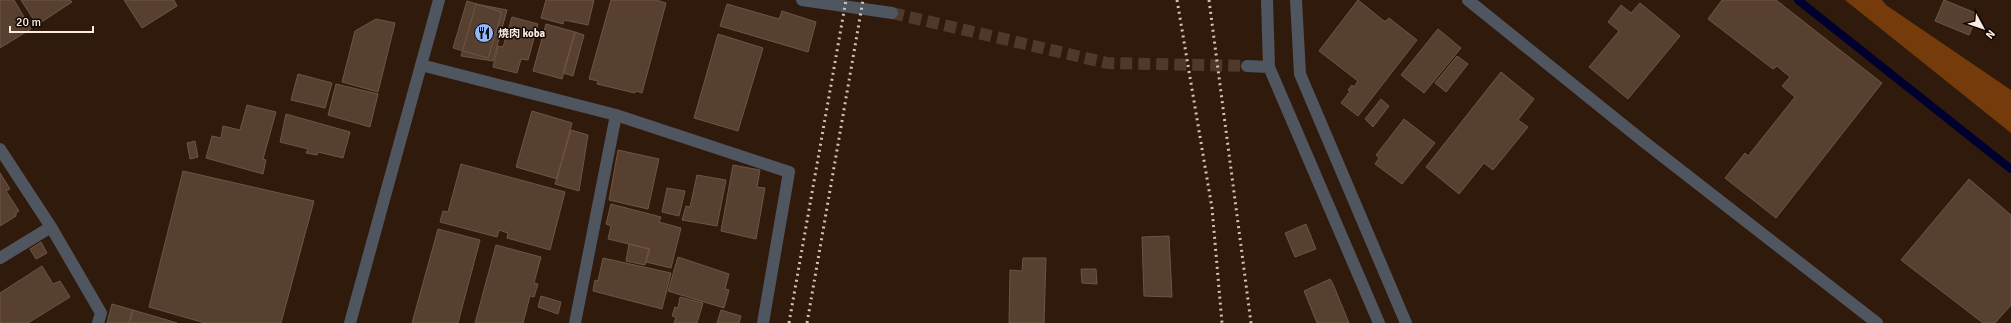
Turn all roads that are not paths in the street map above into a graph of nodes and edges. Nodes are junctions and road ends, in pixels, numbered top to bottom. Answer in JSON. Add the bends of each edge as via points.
{"nodes":[{"id":1,"x":439,"y":0,"type":"edge"},
{"id":2,"x":802,"y":0,"type":"edge"},
{"id":3,"x":1267,"y":0,"type":"edge"},
{"id":4,"x":1296,"y":0,"type":"edge"},
{"id":5,"x":1468,"y":0,"type":"edge"},
{"id":6,"x":892,"y":13,"type":"tunnel mouth"},
{"id":7,"x":422,"y":65,"type":"junction"},
{"id":8,"x":1247,"y":66,"type":"tunnel mouth"},
{"id":9,"x":1269,"y":67,"type":"junction"},
{"id":10,"x":616,"y":115,"type":"junction"},
{"id":11,"x":0,"y":148,"type":"edge"},
{"id":12,"x":51,"y":227,"type":"junction"},
{"id":13,"x":0,"y":258,"type":"edge"},
{"id":14,"x":98,"y":323,"type":"edge"},
{"id":15,"x":350,"y":323,"type":"edge"},
{"id":16,"x":575,"y":323,"type":"edge"},
{"id":17,"x":763,"y":323,"type":"edge"},
{"id":18,"x":1379,"y":323,"type":"edge"},
{"id":19,"x":1406,"y":323,"type":"edge"},
{"id":20,"x":1877,"y":323,"type":"edge"}],
"edges":[{"from":1,"to":7,"type":"street"},
{"from":2,"to":6,"type":"street"},
{"from":3,"to":9,"type":"street"},
{"from":4,"to":19,"type":"street","via":[[1300,74]]},
{"from":5,"to":20,"type":"street"},
{"from":7,"to":10,"type":"street"},
{"from":7,"to":15,"type":"street"},
{"from":8,"to":9,"type":"street"},
{"from":9,"to":18,"type":"street"},
{"from":10,"to":16,"type":"street"},
{"from":10,"to":17,"type":"street","via":[[789,172]]},
{"from":11,"to":12,"type":"street"},
{"from":12,"to":13,"type":"street"},
{"from":12,"to":14,"type":"street","via":[[101,313]]}]}
